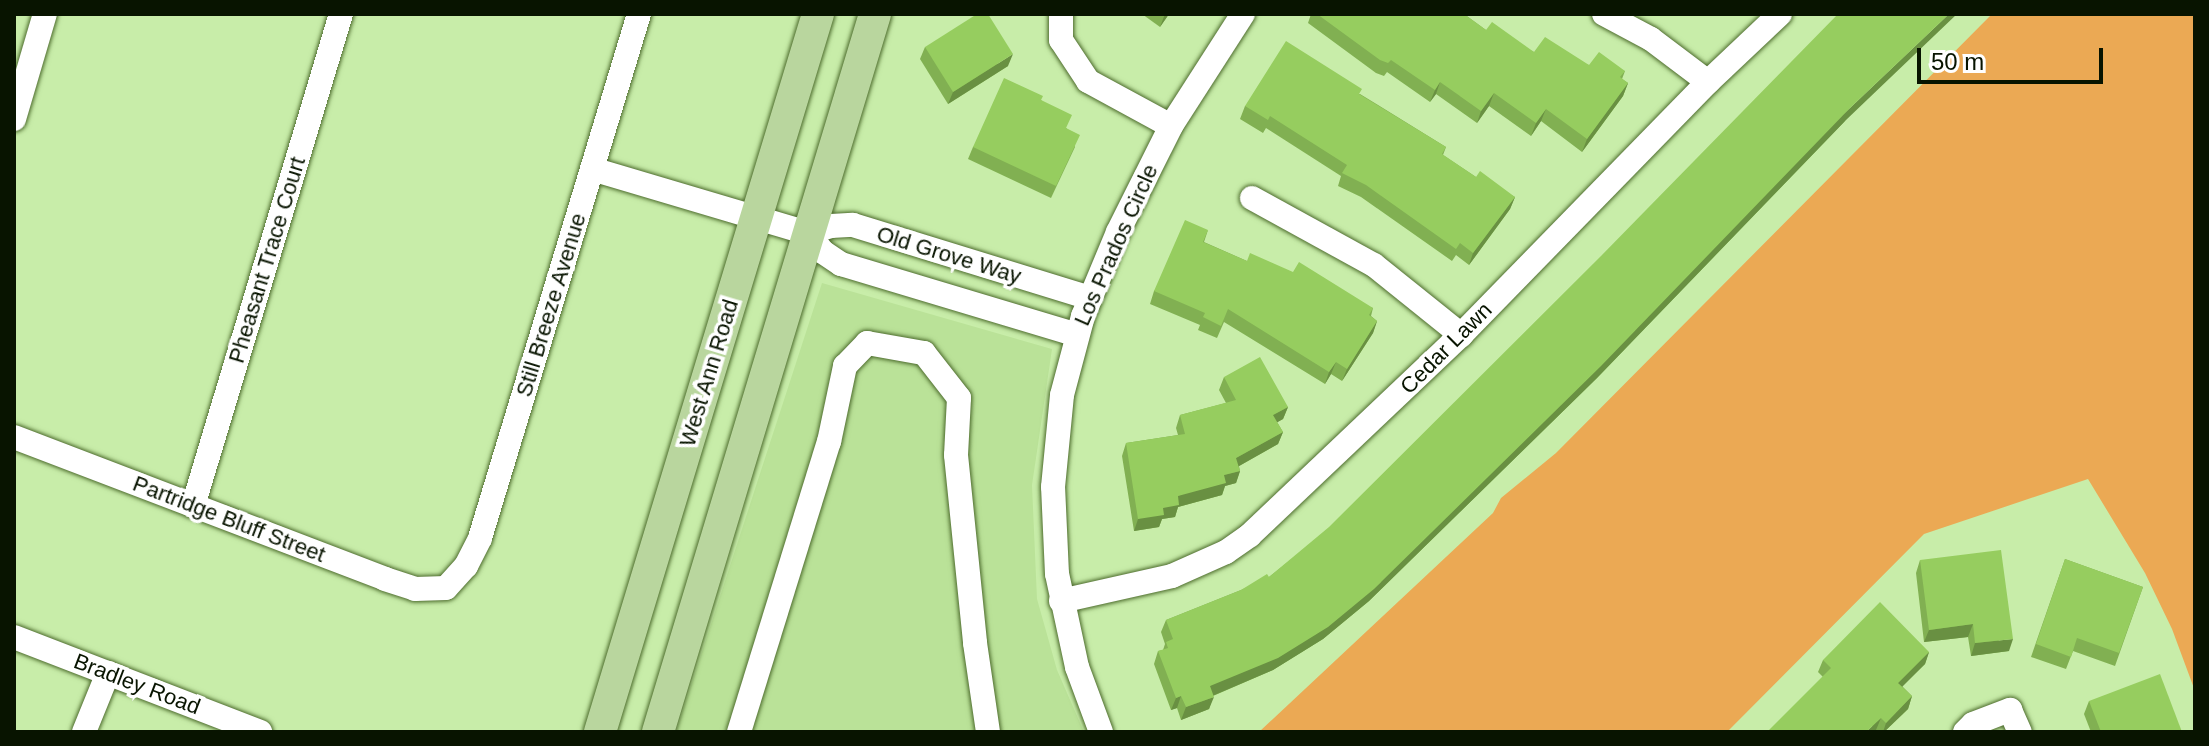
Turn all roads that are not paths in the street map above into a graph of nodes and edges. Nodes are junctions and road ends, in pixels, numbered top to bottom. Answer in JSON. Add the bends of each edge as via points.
{"nodes":[{"id":1,"x":45,"y":14,"type":"edge"},
{"id":2,"x":341,"y":14,"type":"edge"},
{"id":3,"x":639,"y":14,"type":"edge"},
{"id":4,"x":818,"y":14,"type":"edge"},
{"id":5,"x":875,"y":14,"type":"edge"},
{"id":6,"x":1061,"y":14,"type":"edge"},
{"id":7,"x":1243,"y":14,"type":"edge"},
{"id":8,"x":1604,"y":14,"type":"edge"},
{"id":9,"x":1780,"y":14,"type":"edge"},
{"id":10,"x":1708,"y":82,"type":"junction"},
{"id":11,"x":14,"y":119,"type":"edge"},
{"id":12,"x":1171,"y":126,"type":"junction"},
{"id":13,"x":592,"y":169,"type":"junction"},
{"id":14,"x":1252,"y":198,"type":"dead end"},
{"id":15,"x":756,"y":218,"type":"junction"},
{"id":16,"x":808,"y":233,"type":"junction"},
{"id":17,"x":1090,"y":298,"type":"junction"},
{"id":18,"x":1077,"y":335,"type":"junction"},
{"id":19,"x":1461,"y":335,"type":"junction"},
{"id":20,"x":14,"y":437,"type":"edge"},
{"id":21,"x":193,"y":506,"type":"junction"},
{"id":22,"x":446,"y":588,"type":"joint"},
{"id":23,"x":1061,"y":601,"type":"junction"},
{"id":24,"x":14,"y":637,"type":"edge"},
{"id":25,"x":108,"y":673,"type":"junction"},
{"id":26,"x":2015,"y":721,"type":"edge"},
{"id":27,"x":84,"y":732,"type":"edge"},
{"id":28,"x":260,"y":732,"type":"edge"},
{"id":29,"x":600,"y":732,"type":"edge"},
{"id":30,"x":658,"y":732,"type":"edge"},
{"id":31,"x":739,"y":732,"type":"edge"},
{"id":32,"x":988,"y":732,"type":"edge"},
{"id":33,"x":1101,"y":732,"type":"edge"},
{"id":34,"x":1965,"y":732,"type":"edge"}],
"edges":[{"from":1,"to":11,"type":"street"},
{"from":2,"to":21,"type":"street","name":"Pheasant Trace Court"},
{"from":3,"to":13,"type":"street","name":"Still Breeze Avenue"},
{"from":4,"to":15,"type":"main road","name":"West Ann Road"},
{"from":5,"to":16,"type":"main road"},
{"from":6,"to":12,"type":"street","via":[[1061,40],[1088,81]]},
{"from":7,"to":12,"type":"street","name":"Los Prados Circle"},
{"from":8,"to":10,"type":"street","via":[[1651,39]]},
{"from":9,"to":10,"type":"street","name":"Cedar Lawn"},
{"from":10,"to":19,"type":"street","name":"Cedar Lawn"},
{"from":12,"to":17,"type":"street","name":"Los Prados Circle"},
{"from":13,"to":15,"type":"street","name":"Old Grove Way"},
{"from":13,"to":22,"type":"street","name":"Still Breeze Avenue","via":[[480,538],[466,566]]},
{"from":14,"to":19,"type":"street","via":[[1374,265]]},
{"from":15,"to":16,"type":"street","name":"Old Grove Way"},
{"from":15,"to":29,"type":"main road","name":"West Ann Road"},
{"from":16,"to":17,"type":"street","name":"Old Grove Way","via":[[853,225]]},
{"from":16,"to":18,"type":"street","name":"Old Grove Way","via":[[841,264]]},
{"from":16,"to":30,"type":"main road"},
{"from":17,"to":18,"type":"street","name":"Los Prados Circle"},
{"from":18,"to":23,"type":"street","name":"Los Prados Circle","via":[[1054,456]]},
{"from":19,"to":23,"type":"street","name":"Cedar Lawn","via":[[1275,514],[1226,552],[1172,576]]},
{"from":20,"to":21,"type":"street","name":"Partridge Bluff Street"},
{"from":21,"to":22,"type":"street","name":"Partridge Bluff Street","via":[[415,589]]},
{"from":23,"to":33,"type":"street","name":"Los Prados Circle"},
{"from":24,"to":25,"type":"street","name":"Bradley Road"},
{"from":25,"to":27,"type":"street"},
{"from":25,"to":28,"type":"street","name":"Bradley Road"},
{"from":26,"to":34,"type":"street","via":[[1973,724]]},
{"from":31,"to":32,"type":"street","via":[[829,442],[845,366],[867,343],[924,353],[959,398],[956,455]]}]}
